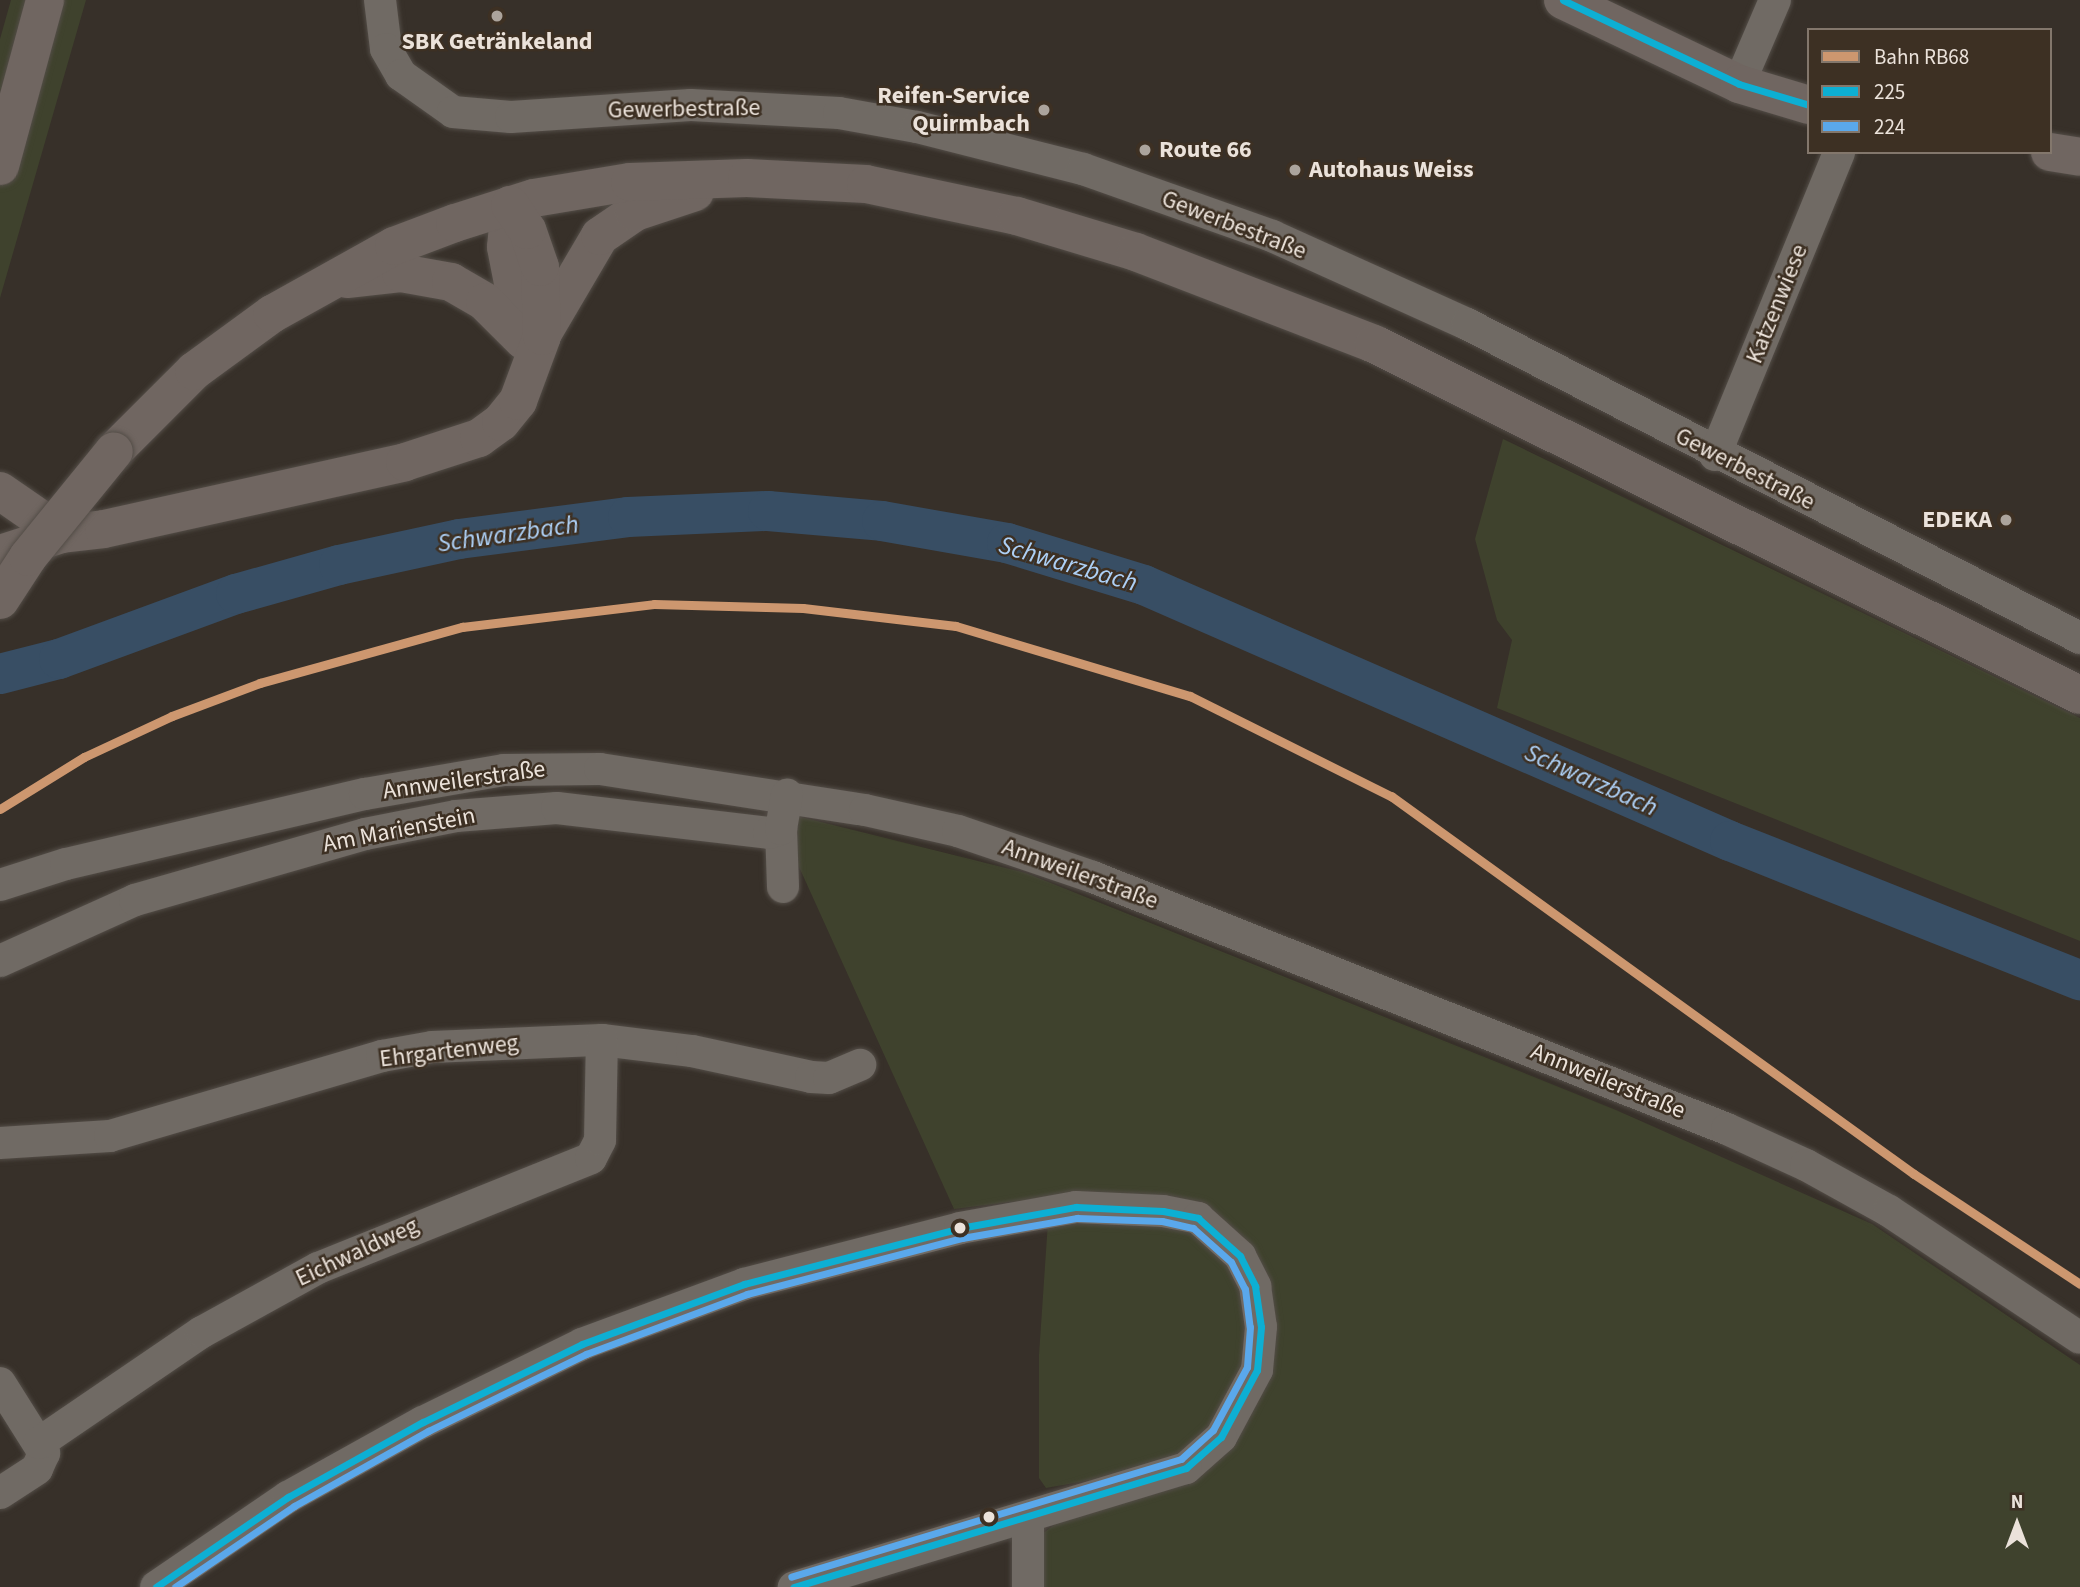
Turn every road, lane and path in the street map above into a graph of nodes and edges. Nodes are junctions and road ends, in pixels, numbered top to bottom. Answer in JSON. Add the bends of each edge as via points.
{"nodes":[{"id":1,"x":45,"y":0,"type":"edge"},
{"id":2,"x":380,"y":0,"type":"edge"},
{"id":3,"x":1563,"y":0,"type":"edge"},
{"id":4,"x":1775,"y":0,"type":"edge"},
{"id":5,"x":1740,"y":84,"type":"junction"},
{"id":6,"x":1807,"y":104,"type":"edge"},
{"id":7,"x":2052,"y":152,"type":"edge"},
{"id":8,"x":1838,"y":154,"type":"edge"},
{"id":9,"x":2080,"y":157,"type":"edge"},
{"id":10,"x":0,"y":166,"type":"edge"},
{"id":11,"x":747,"y":178,"type":"junction"},
{"id":12,"x":510,"y":205,"type":"junction"},
{"id":13,"x":328,"y":281,"type":"junction"},
{"id":14,"x":532,"y":347,"type":"junction"},
{"id":15,"x":1715,"y":455,"type":"junction"},
{"id":16,"x":0,"y":491,"type":"edge"},
{"id":17,"x":0,"y":514,"type":"edge"},
{"id":18,"x":62,"y":534,"type":"junction"},
{"id":19,"x":6,"y":549,"type":"edge"},
{"id":20,"x":0,"y":600,"type":"edge"},
{"id":21,"x":2080,"y":638,"type":"edge"},
{"id":22,"x":2080,"y":695,"type":"edge"},
{"id":23,"x":787,"y":795,"type":"junction"},
{"id":24,"x":781,"y":829,"type":"junction"},
{"id":25,"x":0,"y":885,"type":"edge"},
{"id":26,"x":783,"y":887,"type":"dead end"},
{"id":27,"x":0,"y":961,"type":"edge"},
{"id":28,"x":602,"y":1040,"type":"junction"},
{"id":29,"x":860,"y":1065,"type":"dead end"},
{"id":30,"x":0,"y":1143,"type":"edge"},
{"id":31,"x":2080,"y":1338,"type":"edge"},
{"id":32,"x":0,"y":1383,"type":"edge"},
{"id":33,"x":41,"y":1448,"type":"junction"},
{"id":34,"x":0,"y":1493,"type":"edge"},
{"id":35,"x":1028,"y":1517,"type":"junction"},
{"id":36,"x":156,"y":1587,"type":"edge"},
{"id":37,"x":794,"y":1587,"type":"edge"},
{"id":38,"x":1028,"y":1587,"type":"edge"}],
"edges":[{"from":1,"to":10,"type":"main road"},
{"from":2,"to":15,"type":"street","name":"Gewerbestraße","via":[[386,49],[401,75],[453,112],[511,117],[678,105],[780,108],[916,127],[1033,156],[1272,236],[1467,324]]},
{"from":3,"to":5,"type":"main road"},
{"from":4,"to":5,"type":"street"},
{"from":5,"to":6,"type":"main road"},
{"from":7,"to":9,"type":"main road"},
{"from":8,"to":15,"type":"street","name":"Katzenwiese"},
{"from":11,"to":12,"type":"main road","via":[[630,182]]},
{"from":11,"to":14,"type":"main road","via":[[635,212],[613,226],[588,252]]},
{"from":11,"to":22,"type":"main road","via":[[866,184],[943,198],[1136,252],[1374,344]]},
{"from":12,"to":13,"type":"main road","via":[[394,246]]},
{"from":12,"to":14,"type":"main road","via":[[530,237],[540,267]]},
{"from":13,"to":14,"type":"main road","via":[[401,273],[451,282],[485,302]]},
{"from":13,"to":20,"type":"main road","bridge":true,"via":[[216,354],[114,451],[28,557]]},
{"from":14,"to":18,"type":"main road","via":[[518,401],[501,422],[453,448],[104,529]]},
{"from":15,"to":21,"type":"street","name":"Gewerbestraße"},
{"from":16,"to":18,"type":"main road"},
{"from":17,"to":18,"type":"main road"},
{"from":18,"to":19,"type":"main road"},
{"from":23,"to":24,"type":"street"},
{"from":23,"to":25,"type":"street","name":"Annweilerstraße","via":[[600,769],[504,770],[366,794],[66,864]]},
{"from":23,"to":31,"type":"street","name":"Annweilerstraße","via":[[958,831],[1034,856],[1727,1129],[1806,1165],[1889,1211]]},
{"from":24,"to":26,"type":"street"},
{"from":24,"to":27,"type":"street","name":"Am Marienstein","via":[[753,834],[558,808],[456,816],[318,845],[192,881],[88,919]]},
{"from":28,"to":29,"type":"street","name":"Ehrgartenweg","via":[[692,1051],[811,1077],[829,1078]]},
{"from":28,"to":30,"type":"street","name":"Ehrgartenweg","via":[[482,1043],[382,1056],[110,1136]]},
{"from":28,"to":33,"type":"street","name":"Eichwaldweg","via":[[600,1140],[591,1158],[451,1210],[318,1268],[202,1332]]},
{"from":32,"to":33,"type":"street"},
{"from":33,"to":34,"type":"street","name":"Eichwaldweg","via":[[37,1469]]},
{"from":35,"to":36,"type":"street","via":[[1186,1468],[1221,1437],[1251,1388],[1260,1349],[1255,1286],[1240,1256],[1198,1218],[1163,1210],[1076,1207],[996,1221],[843,1255],[658,1313],[527,1370],[358,1456],[232,1532]]},
{"from":35,"to":37,"type":"street"},
{"from":35,"to":38,"type":"street"}]}
